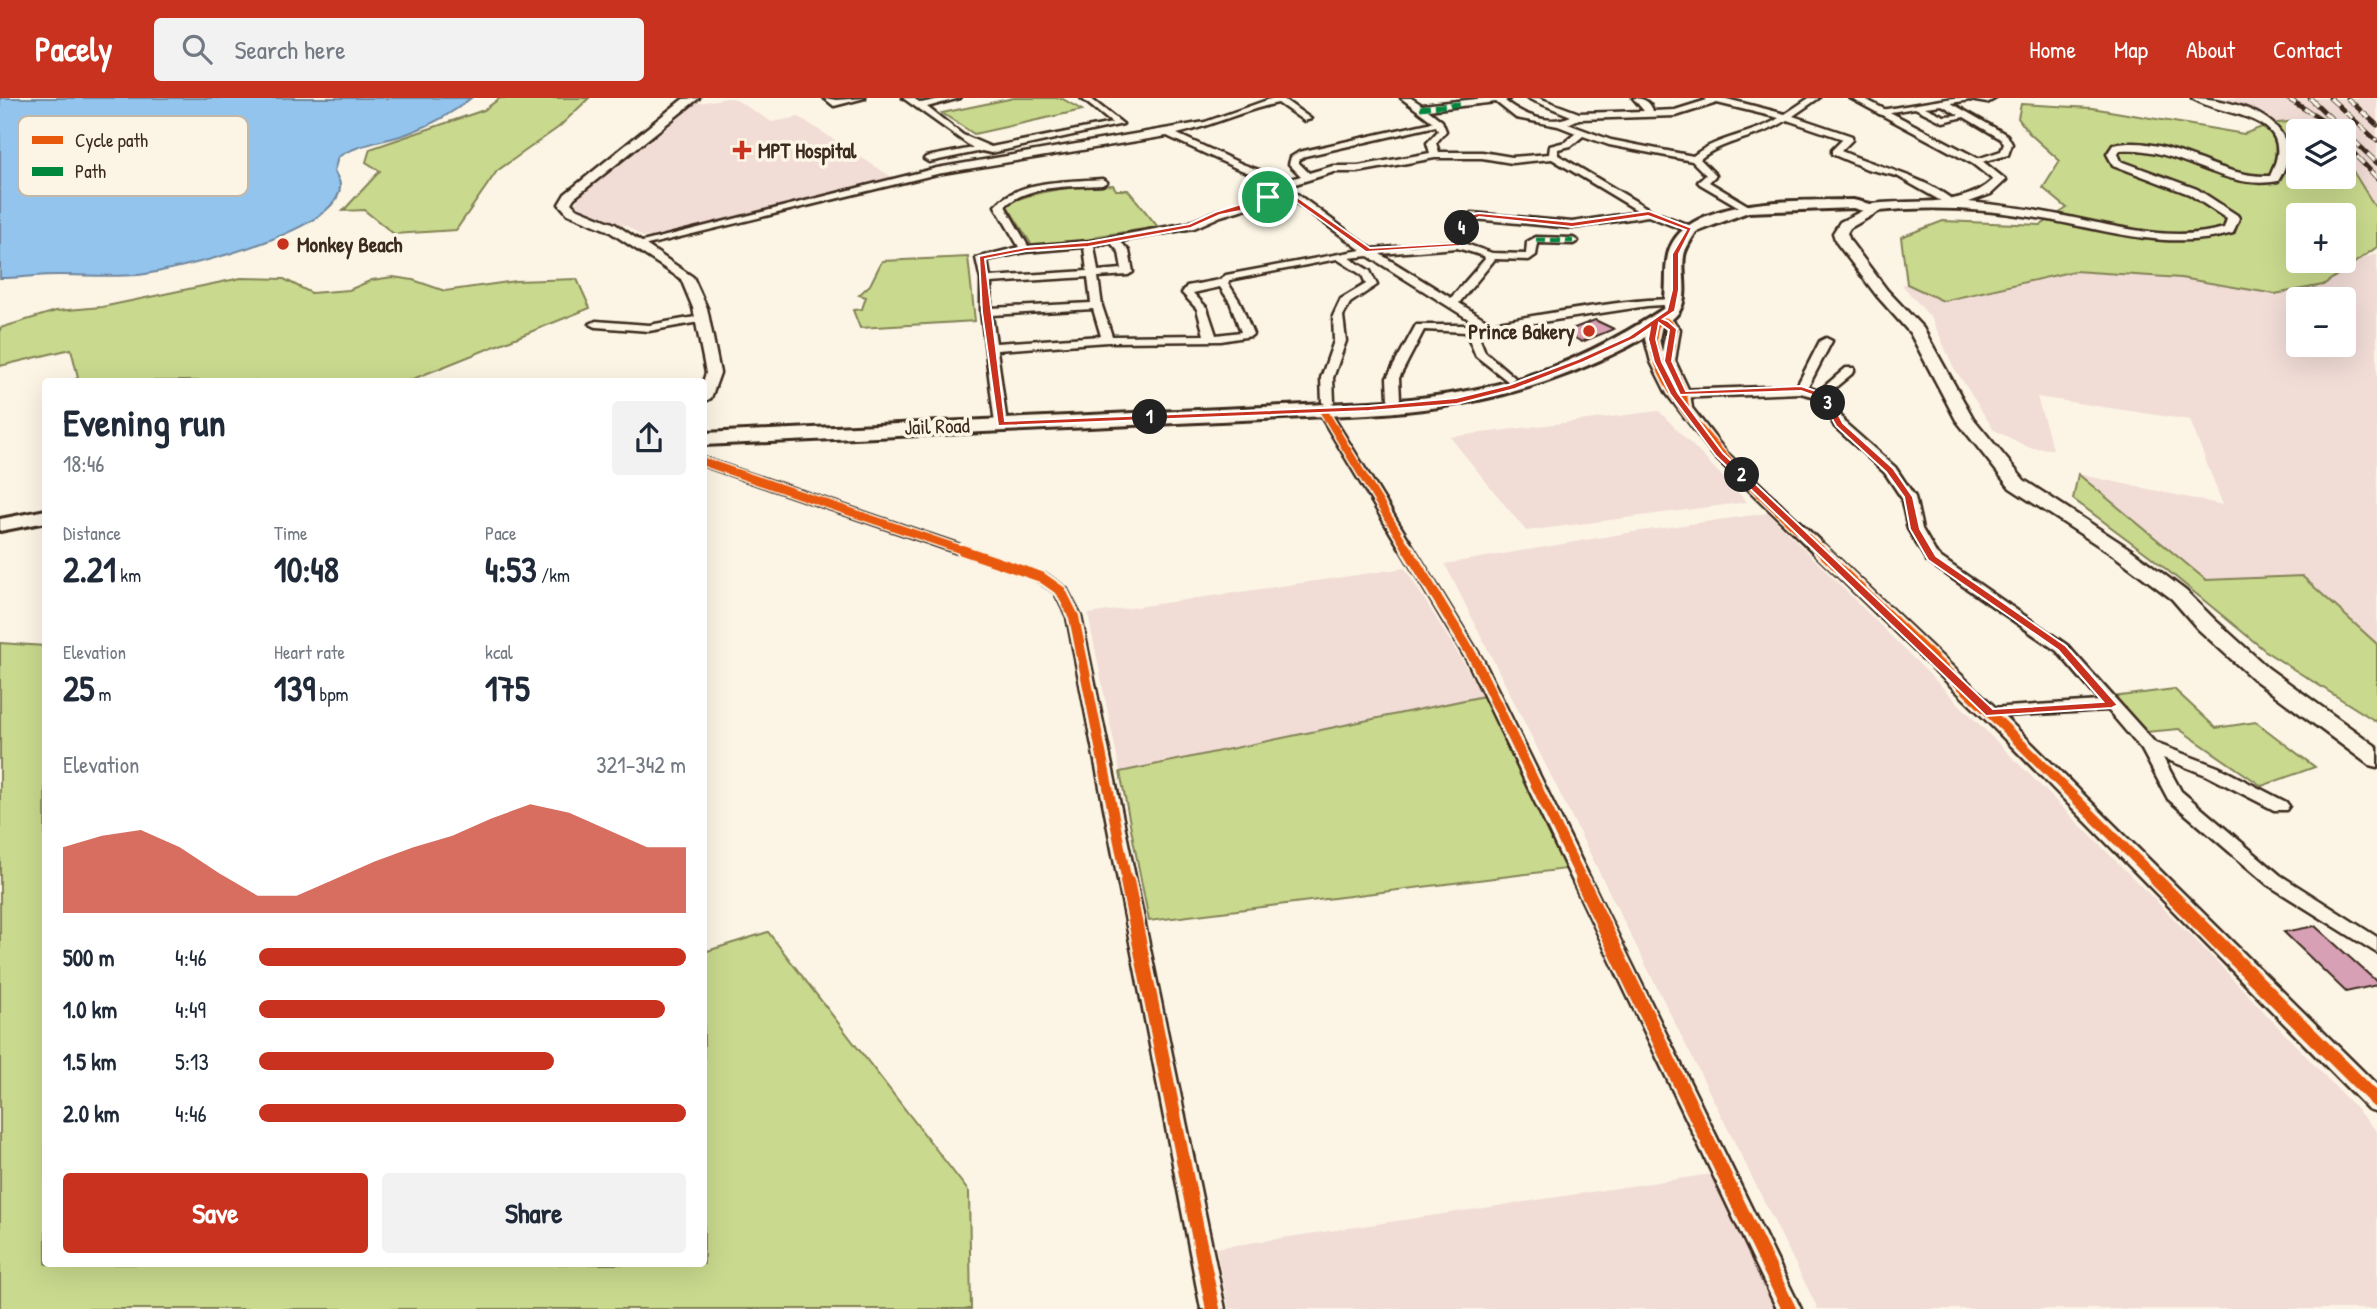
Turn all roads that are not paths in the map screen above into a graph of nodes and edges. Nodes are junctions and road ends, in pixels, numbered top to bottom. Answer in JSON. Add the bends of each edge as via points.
{"nodes":[{"id":1,"x":694,"y":98,"type":"edge"},
{"id":2,"x":828,"y":98,"type":"edge"},
{"id":3,"x":861,"y":98,"type":"edge"},
{"id":4,"x":907,"y":98,"type":"edge"},
{"id":5,"x":956,"y":98,"type":"edge"},
{"id":6,"x":1085,"y":98,"type":"edge"},
{"id":7,"x":1405,"y":98,"type":"edge"},
{"id":8,"x":1508,"y":98,"type":"edge"},
{"id":9,"x":1531,"y":98,"type":"edge"},
{"id":10,"x":1637,"y":98,"type":"edge"},
{"id":11,"x":1815,"y":98,"type":"edge"},
{"id":12,"x":1855,"y":98,"type":"edge"},
{"id":13,"x":1992,"y":98,"type":"edge"},
{"id":14,"x":2197,"y":98,"type":"edge"},
{"id":15,"x":1278,"y":99,"type":"edge"},
{"id":16,"x":1497,"y":99,"type":"edge"},
{"id":17,"x":1716,"y":99,"type":"edge"},
{"id":18,"x":1945,"y":103,"type":"junction"},
{"id":19,"x":1932,"y":105,"type":"junction"},
{"id":20,"x":921,"y":106,"type":"junction"},
{"id":21,"x":1915,"y":106,"type":"junction"},
{"id":22,"x":1420,"y":108,"type":"junction"},
{"id":23,"x":1879,"y":111,"type":"junction"},
{"id":24,"x":1649,"y":113,"type":"junction"},
{"id":25,"x":1578,"y":116,"type":"junction"},
{"id":26,"x":1787,"y":117,"type":"junction"},
{"id":27,"x":1961,"y":117,"type":"junction"},
{"id":28,"x":1307,"y":119,"type":"dead end"},
{"id":29,"x":1438,"y":123,"type":"junction"},
{"id":30,"x":1978,"y":123,"type":"junction"},
{"id":31,"x":1560,"y":124,"type":"junction"},
{"id":32,"x":1168,"y":133,"type":"junction"},
{"id":33,"x":1580,"y":134,"type":"junction"},
{"id":34,"x":979,"y":149,"type":"junction"},
{"id":35,"x":1435,"y":155,"type":"junction"},
{"id":36,"x":1554,"y":156,"type":"junction"},
{"id":37,"x":929,"y":159,"type":"dead end"},
{"id":38,"x":1695,"y":159,"type":"junction"},
{"id":39,"x":1977,"y":162,"type":"junction"},
{"id":40,"x":1307,"y":176,"type":"junction"},
{"id":41,"x":1102,"y":182,"type":"dead end"},
{"id":42,"x":1287,"y":187,"type":"junction"},
{"id":43,"x":1953,"y":204,"type":"junction"},
{"id":44,"x":1746,"y":208,"type":"junction"},
{"id":45,"x":1870,"y":208,"type":"junction"},
{"id":46,"x":1649,"y":213,"type":"junction"},
{"id":47,"x":1690,"y":229,"type":"junction"},
{"id":48,"x":1112,"y":239,"type":"junction"},
{"id":49,"x":1573,"y":241,"type":"dead end"},
{"id":50,"x":639,"y":244,"type":"junction"},
{"id":51,"x":1088,"y":244,"type":"junction"},
{"id":52,"x":1458,"y":245,"type":"junction"},
{"id":53,"x":1026,"y":249,"type":"junction"},
{"id":54,"x":1368,"y":251,"type":"junction"},
{"id":55,"x":1339,"y":256,"type":"junction"},
{"id":56,"x":1490,"y":256,"type":"junction"},
{"id":57,"x":1093,"y":275,"type":"junction"},
{"id":58,"x":986,"y":280,"type":"junction"},
{"id":59,"x":1223,"y":283,"type":"junction"},
{"id":60,"x":1674,"y":302,"type":"junction"},
{"id":61,"x":1452,"y":305,"type":"junction"},
{"id":62,"x":1097,"y":306,"type":"junction"},
{"id":63,"x":986,"y":312,"type":"junction"},
{"id":64,"x":701,"y":319,"type":"junction"},
{"id":65,"x":1656,"y":320,"type":"junction"},
{"id":66,"x":596,"y":324,"type":"dead end"},
{"id":67,"x":1489,"y":327,"type":"junction"},
{"id":68,"x":1470,"y":329,"type":"junction"},
{"id":69,"x":1211,"y":338,"type":"junction"},
{"id":70,"x":1108,"y":340,"type":"junction"},
{"id":71,"x":1826,"y":341,"type":"dead end"},
{"id":72,"x":991,"y":347,"type":"junction"},
{"id":73,"x":1850,"y":370,"type":"dead end"},
{"id":74,"x":1509,"y":378,"type":"junction"},
{"id":75,"x":1801,"y":389,"type":"junction"},
{"id":76,"x":707,"y":390,"type":"edge"},
{"id":77,"x":1825,"y":396,"type":"junction"},
{"id":78,"x":1681,"y":398,"type":"junction"},
{"id":79,"x":1394,"y":399,"type":"junction"},
{"id":80,"x":1326,"y":406,"type":"junction"},
{"id":81,"x":1001,"y":420,"type":"junction"},
{"id":82,"x":707,"y":431,"type":"edge"},
{"id":83,"x":707,"y":439,"type":"edge"},
{"id":84,"x":707,"y":463,"type":"edge"},
{"id":85,"x":42,"y":509,"type":"edge"},
{"id":86,"x":0,"y":517,"type":"edge"},
{"id":87,"x":42,"y":517,"type":"edge"},
{"id":88,"x":0,"y":525,"type":"edge"},
{"id":89,"x":2112,"y":705,"type":"junction"},
{"id":90,"x":1990,"y":713,"type":"junction"},
{"id":91,"x":2149,"y":747,"type":"junction"},
{"id":92,"x":2377,"y":759,"type":"edge"},
{"id":93,"x":2280,"y":806,"type":"dead end"},
{"id":94,"x":2377,"y":946,"type":"edge"},
{"id":95,"x":2377,"y":1101,"type":"edge"},
{"id":96,"x":1213,"y":1309,"type":"edge"},
{"id":97,"x":1789,"y":1309,"type":"edge"}],
"edges":[{"from":1,"to":50,"type":"street","via":[[569,195],[565,204]]},
{"from":2,"to":3,"type":"street","via":[[834,103]]},
{"from":4,"to":20,"type":"street"},
{"from":5,"to":20,"type":"street"},
{"from":6,"to":34,"type":"street","via":[[1119,124],[1005,148]]},
{"from":7,"to":22,"type":"street"},
{"from":8,"to":16,"type":"street"},
{"from":9,"to":25,"type":"street"},
{"from":10,"to":24,"type":"street"},
{"from":11,"to":26,"type":"street"},
{"from":12,"to":23,"type":"street"},
{"from":13,"to":18,"type":"street"},
{"from":14,"to":43,"type":"street","via":[[2269,124],[2283,149],[2274,179],[2232,176],[2184,154],[2147,146],[2118,147],[2112,154],[2117,163],[2220,206],[2233,218],[2228,230],[2215,236],[2168,237]]},
{"from":15,"to":28,"type":"street"},
{"from":15,"to":32,"type":"street"},
{"from":16,"to":22,"type":"street"},
{"from":16,"to":31,"type":"street","via":[[1519,116]]},
{"from":17,"to":24,"type":"street","via":[[1676,113]]},
{"from":17,"to":26,"type":"street"},
{"from":18,"to":19,"type":"street"},
{"from":18,"to":30,"type":"street"},
{"from":19,"to":21,"type":"street"},
{"from":19,"to":27,"type":"street"},
{"from":20,"to":34,"type":"street"},
{"from":21,"to":23,"type":"street"},
{"from":21,"to":27,"type":"street","via":[[1944,119]]},
{"from":22,"to":29,"type":"street"},
{"from":23,"to":39,"type":"street"},
{"from":24,"to":25,"type":"street"},
{"from":25,"to":31,"type":"street"},
{"from":26,"to":38,"type":"street","via":[[1768,129],[1706,150]]},
{"from":26,"to":43,"type":"street","via":[[1849,138],[1835,152],[1900,174]]},
{"from":27,"to":30,"type":"street"},
{"from":29,"to":35,"type":"street","via":[[1442,131],[1431,143]]},
{"from":29,"to":40,"type":"street","via":[[1302,154],[1294,164]]},
{"from":30,"to":39,"type":"street","via":[[2008,144],[2005,153]]},
{"from":31,"to":33,"type":"street"},
{"from":32,"to":42,"type":"street"},
{"from":32,"to":50,"type":"street","via":[[937,171]]},
{"from":33,"to":36,"type":"street","via":[[1553,148]]},
{"from":33,"to":38,"type":"street"},
{"from":34,"to":37,"type":"street"},
{"from":35,"to":36,"type":"street","via":[[1512,160]]},
{"from":35,"to":40,"type":"street"},
{"from":36,"to":46,"type":"street"},
{"from":38,"to":44,"type":"street","via":[[1711,175],[1703,182]]},
{"from":39,"to":43,"type":"street","via":[[2000,180],[1987,192]]},
{"from":40,"to":42,"type":"street"},
{"from":41,"to":53,"type":"street","via":[[1004,199],[1000,206]]},
{"from":42,"to":48,"type":"street","via":[[1191,226]]},
{"from":42,"to":54,"type":"street"},
{"from":43,"to":45,"type":"street"},
{"from":44,"to":45,"type":"main road","via":[[1853,204]]},
{"from":44,"to":47,"type":"main road"},
{"from":45,"to":92,"type":"main road","via":[[1871,212],[1844,225],[1840,233],[1843,242],[1917,331],[1965,420],[2017,484],[2179,595],[2260,673]]},
{"from":46,"to":47,"type":"street"},
{"from":46,"to":52,"type":"street","via":[[1572,225],[1472,216],[1464,223]]},
{"from":47,"to":60,"type":"main road","via":[[1676,254]]},
{"from":48,"to":51,"type":"street"},
{"from":48,"to":57,"type":"street","via":[[1124,251],[1128,272]]},
{"from":49,"to":56,"type":"street","via":[[1536,240],[1529,257]]},
{"from":50,"to":64,"type":"street","via":[[687,277]]},
{"from":51,"to":53,"type":"street"},
{"from":51,"to":57,"type":"street"},
{"from":52,"to":54,"type":"street"},
{"from":52,"to":56,"type":"street"},
{"from":53,"to":58,"type":"street","via":[[981,258]]},
{"from":54,"to":55,"type":"street"},
{"from":54,"to":61,"type":"street"},
{"from":55,"to":59,"type":"street","via":[[1246,272]]},
{"from":55,"to":80,"type":"street","via":[[1366,273],[1372,285],[1345,301],[1338,316],[1340,341],[1327,378]]},
{"from":56,"to":61,"type":"street","via":[[1480,275],[1464,287]]},
{"from":57,"to":58,"type":"street"},
{"from":57,"to":62,"type":"street"},
{"from":58,"to":63,"type":"street"},
{"from":59,"to":69,"type":"street","via":[[1191,288],[1186,293],[1202,308]]},
{"from":59,"to":69,"type":"street","via":[[1247,334]]},
{"from":60,"to":65,"type":"main road","via":[[1671,311]]},
{"from":60,"to":67,"type":"street"},
{"from":61,"to":67,"type":"street"},
{"from":62,"to":63,"type":"street"},
{"from":62,"to":70,"type":"street"},
{"from":63,"to":72,"type":"street"},
{"from":64,"to":66,"type":"street","via":[[649,328]]},
{"from":64,"to":76,"type":"street","via":[[713,373]]},
{"from":65,"to":74,"type":"main road","name":"Jail Road"},
{"from":65,"to":78,"type":"street","via":[[1652,339],[1658,362]]},
{"from":65,"to":80,"type":"main road","name":"Jail Road","via":[[1632,338],[1581,361],[1483,395],[1431,404]]},
{"from":67,"to":68,"type":"street"},
{"from":68,"to":74,"type":"street","via":[[1480,354]]},
{"from":68,"to":79,"type":"street","via":[[1420,327],[1393,378]]},
{"from":69,"to":70,"type":"street"},
{"from":70,"to":72,"type":"street"},
{"from":71,"to":75,"type":"street"},
{"from":72,"to":81,"type":"street"},
{"from":73,"to":77,"type":"street","via":[[1825,390]]},
{"from":74,"to":79,"type":"main road","name":"Jail Road","via":[[1453,392]]},
{"from":75,"to":77,"type":"street"},
{"from":75,"to":78,"type":"street"},
{"from":77,"to":89,"type":"street","via":[[1839,424],[1889,470],[1908,497],[1915,529],[1932,558],[2062,648]]},
{"from":78,"to":90,"type":"street","via":[[1720,454]]},
{"from":79,"to":80,"type":"main road","name":"Jail Road"},
{"from":80,"to":81,"type":"main road","name":"Jail Road"},
{"from":80,"to":97,"type":"street","via":[[1476,662]]},
{"from":81,"to":82,"type":"main road","name":"Jail Road"},
{"from":81,"to":83,"type":"main road","name":"Jail Road"},
{"from":84,"to":96,"type":"street","via":[[1041,577],[1061,591],[1074,617]]},
{"from":85,"to":86,"type":"main road"},
{"from":87,"to":88,"type":"main road"},
{"from":89,"to":90,"type":"street"},
{"from":89,"to":91,"type":"street"},
{"from":90,"to":95,"type":"street"},
{"from":91,"to":93,"type":"street","via":[[2212,771]]},
{"from":91,"to":94,"type":"street","via":[[2174,794],[2274,880]]}]}
